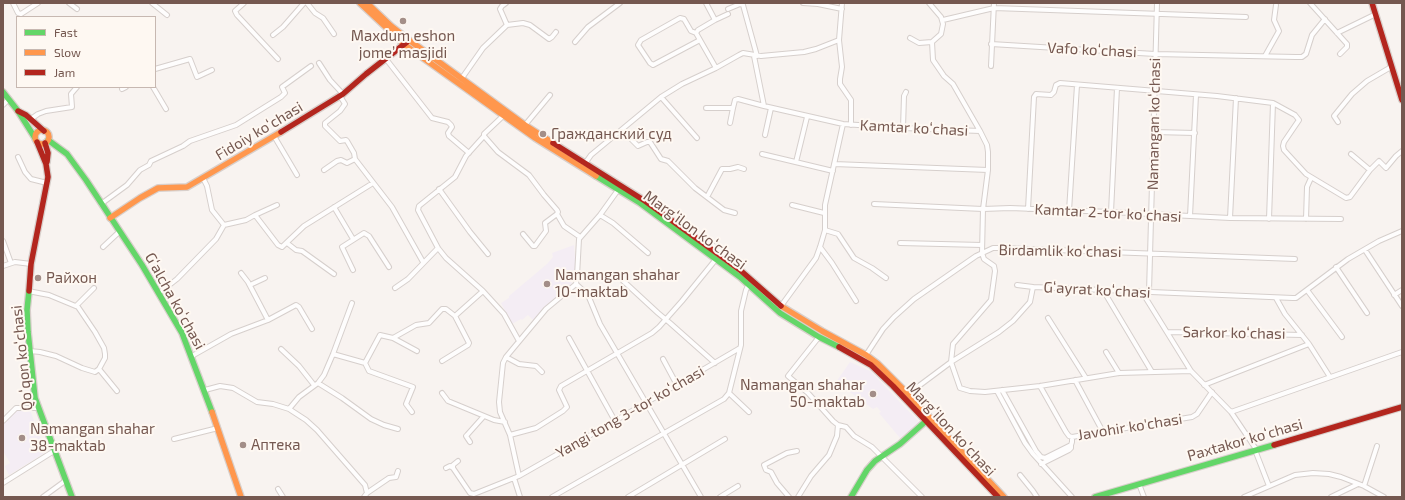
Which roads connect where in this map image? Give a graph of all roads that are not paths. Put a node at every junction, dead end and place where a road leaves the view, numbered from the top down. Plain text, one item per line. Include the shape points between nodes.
1 (13, 3) edge
2 (38, 3) edge
3 (69, 3) edge
4 (152, 3) edge
5 (244, 3) edge
6 (305, 3) edge
7 (360, 3) edge
8 (367, 3) edge
9 (506, 3) edge
10 (620, 3) edge
11 (706, 3) edge
12 (803, 3) edge
13 (842, 3) edge
14 (929, 3) edge
15 (1157, 3) edge
16 (1310, 3) edge
17 (1372, 3) edge
18 (994, 5) edge
19 (1276, 5) dead end
20 (77, 8) dead end
21 (842, 9) junction
22 (1157, 13) junction
23 (1376, 14) junction
24 (167, 15) dead end
25 (1246, 17) dead end
26 (1325, 19) junction
27 (716, 20) junction
28 (943, 20) junction
29 (507, 25) junction
30 (556, 32) dead end
31 (1337, 32) junction
32 (334, 34) dead end
33 (696, 34) junction
34 (273, 35) dead end
35 (910, 38) dead end
36 (700, 40) junction
37 (839, 40) junction
38 (576, 42) dead end
39 (932, 42) junction
40 (407, 43) junction
41 (991, 44) junction
42 (1155, 54) junction
43 (1340, 54) dead end
44 (756, 56) junction
45 (1265, 56) junction
46 (278, 59) dead end
47 (386, 59) junction
48 (320, 63) dead end
49 (311, 66) dead end
50 (991, 66) dead end
51 (1391, 67) junction
52 (716, 68) junction
53 (156, 69) edge
54 (212, 70) dead end
55 (462, 78) junction
56 (1077, 85) junction
57 (76, 88) edge
58 (154, 88) edge
59 (1117, 88) junction
60 (1155, 91) junction
61 (3, 92) edge
62 (906, 92) dead end
63 (341, 95) junction
64 (550, 95) dead end
65 (1196, 96) junction
66 (661, 97) junction
67 (1401, 97) edge
68 (1236, 98) junction
69 (9, 99) junction
70 (1273, 103) junction
71 (3, 105) edge
72 (764, 106) junction
73 (706, 108) dead end
74 (733, 108) junction
75 (771, 108) junction
76 (166, 109) dead end
77 (18, 111) junction
78 (503, 116) junction
79 (807, 116) junction
80 (30, 119) junction
81 (1338, 122) dead end
82 (730, 123) dead end
83 (843, 124) junction
84 (525, 125) junction
85 (851, 125) junction
86 (903, 128) junction
87 (622, 130) junction
88 (44, 131) junction
89 (980, 131) junction
90 (1154, 132) junction
91 (1195, 134) junction
92 (274, 136) junction
93 (484, 136) junction
94 (765, 136) dead end
95 (697, 138) dead end
96 (36, 140) junction
97 (46, 142) junction
98 (59, 147) junction
99 (1402, 151) edge
100 (48, 153) junction
101 (469, 153) junction
102 (762, 154) dead end
103 (1351, 154) dead end
104 (18, 157) dead end
105 (355, 159) junction
106 (796, 162) junction
107 (46, 164) junction
108 (834, 164) junction
109 (583, 166) junction
110 (744, 169) dead end
111 (324, 170) dead end
112 (988, 170) junction
113 (1370, 170) junction
114 (833, 171) junction
115 (297, 175) dead end
116 (203, 178) junction
117 (1311, 178) junction
118 (47, 183) junction
119 (373, 183) junction
120 (439, 189) junction
121 (618, 190) junction
122 (708, 197) junction
123 (101, 204) junction
124 (792, 204) dead end
125 (874, 204) dead end
126 (277, 205) dead end
127 (334, 207) junction
128 (984, 209) junction
129 (1028, 209) junction
130 (1069, 211) junction
131 (824, 212) junction
132 (1111, 212) junction
133 (735, 213) dead end
134 (557, 214) junction
135 (255, 215) junction
136 (600, 215) junction
137 (1152, 215) junction
138 (1190, 216) junction
139 (110, 218) junction
140 (1230, 218) junction
141 (1269, 219) junction
142 (1306, 219) junction
143 (1341, 219) dead end
144 (224, 225) junction
145 (825, 230) junction
146 (1402, 231) edge
147 (119, 232) junction
148 (523, 234) dead end
149 (580, 238) junction
150 (353, 240) junction
151 (3, 242) edge
152 (287, 243) junction
153 (900, 243) dead end
154 (982, 245) junction
155 (103, 247) dead end
156 (820, 247) junction
157 (438, 248) junction
158 (1365, 250) junction
159 (648, 253) dead end
160 (982, 253) junction
161 (1150, 253) junction
162 (488, 254) dead end
163 (717, 258) junction
164 (1295, 259) dead end
165 (423, 262) junction
166 (11, 263) junction
167 (31, 264) junction
168 (3, 266) edge
169 (1336, 267) junction
170 (389, 268) dead end
171 (353, 270) dead end
172 (240, 273) dead end
173 (334, 274) dead end
174 (618, 277) dead end
175 (265, 278) dead end
176 (886, 278) dead end
177 (576, 284) junction
178 (749, 284) junction
179 (250, 285) junction
180 (1017, 285) dead end
181 (1033, 287) junction
182 (94, 288) dead end
183 (396, 288) dead end
184 (1103, 290) junction
185 (1307, 290) junction
186 (1402, 290) edge
187 (28, 291) junction
188 (483, 291) junction
189 (1142, 292) junction
190 (1148, 292) junction
191 (159, 293) junction
192 (1394, 295) junction
193 (1276, 298) junction
194 (856, 301) dead end
195 (352, 303) dead end
196 (76, 306) junction
197 (781, 306) junction
198 (1402, 306) edge
199 (1367, 313) dead end
200 (455, 316) junction
201 (1048, 318) dead end
202 (268, 320) junction
203 (666, 320) junction
204 (312, 329) dead end
205 (1167, 332) junction
206 (1302, 335) junction
207 (820, 337) junction
208 (1342, 337) dead end
209 (393, 338) junction
210 (569, 338) dead end
211 (519, 341) junction
212 (1309, 344) junction
213 (281, 348) dead end
214 (740, 348) junction
215 (30, 351) junction
216 (417, 351) dead end
217 (1106, 352) dead end
218 (1402, 352) edge
219 (617, 353) junction
220 (333, 354) junction
221 (866, 355) junction
222 (192, 356) junction
223 (506, 357) junction
224 (663, 359) dead end
225 (442, 361) dead end
226 (951, 362) junction
227 (715, 363) junction
228 (365, 364) junction
229 (99, 369) junction
230 (587, 371) junction
231 (1191, 371) junction
232 (542, 372) dead end
233 (1152, 372) junction
234 (1119, 373) junction
235 (1330, 377) junction
236 (1086, 378) junction
237 (1075, 380) junction
238 (316, 384) junction
239 (677, 385) junction
240 (1204, 385) junction
241 (1040, 386) junction
242 (205, 390) junction
243 (117, 391) dead end
244 (1000, 391) junction
245 (1212, 392) junction
246 (729, 393) junction
247 (442, 394) dead end
248 (908, 394) junction
249 (646, 404) junction
250 (1402, 407) edge
251 (38, 408) junction
252 (289, 410) junction
253 (412, 412) dead end
254 (749, 412) dead end
255 (1231, 412) junction
256 (484, 416) junction
257 (3, 421) edge
258 (615, 421) junction
259 (926, 421) junction
260 (504, 422) junction
261 (838, 426) junction
262 (218, 428) junction
263 (398, 429) dead end
264 (1103, 432) junction
265 (663, 434) junction
266 (510, 435) junction
267 (1072, 437) junction
268 (174, 439) dead end
269 (725, 440) dead end
270 (470, 442) dead end
271 (1071, 445) junction
272 (1378, 446) dead end
273 (1255, 450) junction
274 (54, 451) junction
275 (797, 451) dead end
276 (881, 456) junction
277 (458, 461) dead end
278 (1041, 464) junction
279 (682, 465) junction
280 (446, 468) dead end
281 (453, 468) junction
282 (398, 471) dead end
283 (1020, 475) dead end
284 (519, 476) junction
285 (514, 478) junction
286 (66, 480) junction
287 (3, 482) edge
288 (1139, 484) junction
289 (1358, 484) junction
290 (738, 486) dead end
291 (1270, 486) junction
292 (1364, 486) junction
293 (278, 489) dead end
294 (561, 492) junction
295 (367, 493) junction
296 (475, 496) edge
297 (43, 497) edge
298 (72, 497) edge
299 (241, 497) edge
300 (283, 497) edge
301 (364, 497) edge
302 (520, 497) edge
303 (552, 497) edge
304 (564, 497) edge
305 (628, 497) edge
306 (701, 497) edge
307 (720, 497) edge
308 (789, 497) edge
309 (798, 497) edge
310 (851, 497) edge
311 (922, 497) edge
312 (998, 497) edge
313 (1004, 497) edge
314 (1037, 497) edge
315 (1072, 497) edge
316 (1095, 497) edge
317 (1144, 497) edge
318 (1244, 497) edge
319 (1331, 497) edge
320 (1384, 497) edge

1 - 2 street via 19,14
3 - 20 street
4 - 24 street
5 - 46 street via 235,12
6 - 32 street via 322,18
6 - 34 street
7 - 40 main road, Margʻilon koʻchasi
8 - 40 main road, Margʻilon koʻchasi
9 - 29 street via 500,9
10 - 38 street via 588,27
11 - 27 street
12 - 21 street
13 - 21 street
14 - 28 street
15 - 22 street, Namangan koʻchasi
16 - 26 street
17 - 23 main road
18 - 22 street
18 - 28 street
18 - 41 street
19 - 45 street via 1274,20 1278,31
21 - 37 street
22 - 25 street
22 - 42 street, Namangan koʻchasi
23 - 31 street
23 - 51 main road
26 - 31 street
26 - 45 street, Vafo koʻchasi via 1312,35 1304,55
27 - 33 street via 698,30
27 - 44 street via 740,4 743,5
28 - 39 street via 942,32
29 - 30 street via 530,25 549,39
29 - 55 street via 483,48
31 - 43 street via 1347,46
33 - 36 street
33 - 36 street via 691,31 684,19 680,18 641,40 638,45 653,65
35 - 39 street via 919,43
36 - 52 street
37 - 44 street via 810,50
37 - 85 street via 842,67 840,84 851,100
39 - 89 street via 933,60 944,76 954,84
40 - 47 main road, Fidoiy koʻchasi
40 - 55 main road, Margʻilon koʻchasi
40 - 78 main road, Margʻilon koʻchasi
41 - 42 street, Vafo koʻchasi
41 - 50 street
42 - 45 street, Vafo koʻchasi
42 - 60 street, Namangan koʻchasi
44 - 52 street via 744,53
44 - 72 street
47 - 63 main road, Fidoiy koʻchasi
47 - 101 street via 432,118 451,125 449,136
48 - 63 street
49 - 123 street via 282,87 285,93 281,97 236,125 190,141 151,161
51 - 67 main road
51 - 81 street via 1367,81 1352,94 1334,116
52 - 66 street
53 - 54 street via 190,59 197,78
55 - 84 main road, Margʻilon koʻchasi
56 - 59 street
56 - 129 street via 1060,83 1050,95 1036,94 1034,97
56 - 130 street
57 - 80 street via 71,94 72,108 46,111
58 - 76 street
59 - 60 street
59 - 132 street
60 - 65 street
60 - 90 street, Namangan koʻchasi
61 - 69 main road, Qoʻqon koʻchasi
62 - 86 street
63 - 92 main road, Fidoiy koʻchasi
63 - 105 street via 345,104 325,124 340,141 347,141
64 - 84 street
65 - 68 street
65 - 91 street
66 - 87 street
66 - 95 street
68 - 70 street
68 - 140 street
69 - 71 street
69 - 77 main road, Qoʻqon koʻchasi
70 - 117 street via 1298,118 1299,122 1284,142 1283,148
70 - 141 street
72 - 74 street, Kamtar koʻchasi via 738,99 735,100
72 - 75 street, Kamtar koʻchasi
73 - 74 street
74 - 82 street
75 - 79 street, Kamtar koʻchasi
75 - 94 street
77 - 80 main road, Qoʻqon koʻchasi
77 - 96 main road, Qoʻqon koʻchasi
78 - 93 street
78 - 109 main road, Margʻilon koʻchasi
79 - 83 street, Kamtar koʻchasi
79 - 106 street
80 - 88 main road, Qoʻqon koʻchasi
83 - 85 street, Kamtar koʻchasi
83 - 108 street
84 - 109 main road, Margʻilon koʻchasi
85 - 86 street, Kamtar koʻchasi
86 - 89 street, Kamtar koʻchasi
87 - 109 street via 591,155
87 - 122 street via 638,146 650,142 661,159 668,160
88 - 96 main road via 38,132
88 - 97 main road via 48,136
89 - 112 street, Kamtar koʻchasi via 987,145
90 - 91 street
90 - 137 street, Namangan koʻchasi
91 - 138 street
92 - 115 street
92 - 116 main road, Fidoiy koʻchasi
93 - 101 street
93 - 134 street via 498,152 529,176 557,210
96 - 97 main road via 41,144
96 - 107 main road, Qoʻqon koʻchasi
97 - 98 main road, Gʻalcha koʻchasi
97 - 100 main road, Qoʻqon koʻchasi
98 - 100 main road via 51,148
98 - 123 main road, Gʻalcha koʻchasi via 72,161
99 - 113 street via 1386,168 1379,161
100 - 107 main road, Qoʻqon koʻchasi
101 - 120 street via 455,177
102 - 106 street
103 - 113 street
104 - 118 street via 25,172 32,179
105 - 111 street via 347,163 337,161
105 - 119 street
106 - 114 street
107 - 118 main road, Qoʻqon koʻchasi
108 - 112 street
108 - 114 street
109 - 121 main road, Margʻilon koʻchasi
109 - 163 main road, Margʻilon koʻchasi via 634,192 702,243
110 - 122 street via 722,169
112 - 128 street, Kamtar koʻchasi
113 - 117 street via 1348,198
114 - 131 street
116 - 139 main road, Fidoiy koʻchasi via 184,188 153,190
116 - 144 street via 212,210
117 - 142 street via 1307,187
118 - 167 main road, Qoʻqon koʻchasi
119 - 127 street
119 - 165 street via 399,219
120 - 157 street via 419,206 418,210
120 - 162 street
121 - 136 street
121 - 163 main road, Margʻilon koʻchasi
122 - 133 street via 724,210
123 - 139 main road, Gʻalcha koʻchasi
124 - 131 street
125 - 128 street, Kamtar 2-tor koʻchasi
126 - 135 street
127 - 150 street
127 - 152 street via 304,226
128 - 129 street, Kamtar 2-tor koʻchasi
128 - 154 street, Kamtar koʻchasi
129 - 130 street, Kamtar 2-tor koʻchasi
130 - 132 street, Kamtar 2-tor koʻchasi
131 - 145 street
132 - 137 street, Kamtar 2-tor koʻchasi
134 - 148 street via 545,223 546,231 535,246
134 - 149 street via 564,226
135 - 144 street
135 - 152 street via 279,247
136 - 149 street
136 - 159 street
137 - 138 street, Kamtar 2-tor koʻchasi
137 - 161 street, Namangan koʻchasi
138 - 140 street, Kamtar 2-tor koʻchasi
139 - 147 main road, Gʻalcha koʻchasi
140 - 141 street, Kamtar 2-tor koʻchasi
141 - 142 street, Kamtar 2-tor koʻchasi
142 - 143 street, Kamtar 2-tor koʻchasi
144 - 191 street via 216,239 177,279
145 - 156 street
145 - 176 street via 838,234 854,258
146 - 158 street, Gʻayrat koʻchasi
147 - 155 street
147 - 191 main road, Gʻalcha koʻchasi
149 - 177 street
150 - 170 street via 364,233 367,234
150 - 171 street via 342,248
151 - 166 street
152 - 173 street
153 - 154 street
154 - 160 street, Kamtar koʻchasi
156 - 194 street
156 - 197 street via 816,258
157 - 165 street
157 - 188 street
158 - 169 street, Gʻayrat koʻchasi
158 - 192 street
160 - 161 street, Birdamlik koʻchasi via 993,248
160 - 221 street, Birdamlik koʻchasi via 914,299 883,329
160 - 226 street via 985,261 995,268 992,297 953,344
161 - 164 street, Birdamlik koʻchasi
161 - 190 street, Namangan koʻchasi
163 - 178 main road, Margʻilon koʻchasi
163 - 197 main road, Margʻilon koʻchasi via 751,279
163 - 203 street
165 - 183 street
166 - 167 street
166 - 168 street
167 - 187 main road, Qoʻqon koʻchasi
169 - 185 street, Gʻayrat koʻchasi
169 - 199 street
172 - 179 street
174 - 203 street
175 - 179 street
177 - 211 street via 546,309
177 - 219 street via 588,295 600,324
178 - 207 main road, Margʻilon koʻchasi via 780,313
178 - 214 street via 741,311
179 - 202 street
180 - 181 street
181 - 184 street, Gʻayrat koʻchasi
181 - 226 street, Gʻayrat koʻchasi via 1030,302 1013,321
182 - 196 street
184 - 189 street, Gʻayrat koʻchasi
184 - 233 street
185 - 193 street, Gʻayrat koʻchasi via 1293,298
185 - 208 street
186 - 192 street
187 - 196 street via 49,295
187 - 215 main road, Qoʻqon koʻchasi
188 - 200 street
188 - 211 street via 504,314
189 - 190 street, Gʻayrat koʻchasi
189 - 205 street
190 - 193 street, Gʻayrat koʻchasi
191 - 222 main road, Gʻalcha koʻchasi
192 - 198 street
193 - 206 street
195 - 220 street
196 - 229 street via 104,348 105,358
197 - 221 main road, Margʻilon koʻchasi
200 - 209 street via 442,309 429,323 416,325
200 - 225 street via 469,343
201 - 236 street
202 - 204 street via 297,305
202 - 222 street via 231,334
203 - 219 street via 652,333
203 - 227 street
205 - 206 street, Sarkor koʻchasi
205 - 231 street
206 - 212 street
207 - 259 main road, Margʻilon koʻchasi via 875,369
207 - 261 street via 788,376 808,393
209 - 216 street
209 - 228 street via 380,336
210 - 230 street
211 - 223 street
212 - 235 street
212 - 240 street
213 - 238 street
214 - 227 street, Yangi tong 3-tor koʻchasi
214 - 246 street
215 - 229 street via 56,356 94,372
215 - 251 main road, Qoʻqon koʻchasi
217 - 234 street
218 - 235 street
219 - 230 street
219 - 249 street
220 - 228 street
220 - 238 street via 324,375
221 - 248 main road, Margʻilon koʻchasi
222 - 242 main road, Gʻalcha koʻchasi
223 - 232 street via 519,364 536,366
223 - 260 street via 503,363 499,402
224 - 239 street
226 - 244 street via 960,388 970,391
226 - 248 street, Gʻayrat koʻchasi
227 - 239 street, Yangi tong 3-tor koʻchasi
228 - 253 street via 371,372 413,387 406,404
229 - 243 street
230 - 258 street
230 - 266 street via 560,388 566,409 536,428
231 - 233 street
231 - 240 street
233 - 234 street
234 - 236 street
235 - 255 street
236 - 237 street
237 - 241 street
237 - 264 street
238 - 252 street via 299,397
238 - 263 street via 342,398 371,419
239 - 249 street, Yangi tong 3-tor koʻchasi
240 - 245 street
241 - 244 street
241 - 267 street, Javohir ko'chasi via 1066,432
242 - 252 street via 220,386 229,387 256,402 273,404
242 - 262 main road, Gʻalcha koʻchasi
244 - 271 street via 1038,455 1045,458
244 - 278 street via 1025,443
245 - 255 street
245 - 264 street, Javohir ko'chasi via 1197,414 1192,417
246 - 254 street
246 - 265 street via 713,406
247 - 256 street via 448,401
248 - 313 main road, Margʻilon koʻchasi
249 - 258 street, Yangi tong 3-tor koʻchasi
249 - 265 street
250 - 273 main road, Paxtakor koʻchasi
251 - 257 street via 16,408
251 - 274 main road, Qoʻqon koʻchasi
252 - 295 street via 317,430 358,476
255 - 273 street
256 - 260 street
256 - 270 street via 466,436
258 - 284 street, Yangi tong 3-tor koʻchasi
259 - 276 main road via 900,444
259 - 312 main road, Margʻilon koʻchasi
260 - 266 street
261 - 276 street via 846,427 850,433
261 - 309 street via 837,436 829,455 810,476
262 - 268 street
262 - 299 main road, Gʻalcha koʻchasi
264 - 267 street, Javohir ko'chasi
265 - 279 street
265 - 294 street
266 - 284 street
267 - 271 street
269 - 279 street
271 - 278 street via 1069,450
272 - 292 street
273 - 288 main road, Paxtakor koʻchasi
273 - 291 street
274 - 286 main road, Qoʻqon koʻchasi
274 - 287 street
275 - 308 street via 787,453 764,465
276 - 310 main road via 867,470
276 - 311 street
277 - 281 street
278 - 315 street
279 - 305 street
279 - 306 street
280 - 281 street
281 - 296 street via 470,493
282 - 295 street via 396,477 389,478
283 - 314 street
284 - 285 street, Yangi tong 3-tor koʻchasi
285 - 296 street, Yangi tong 3-tor koʻchasi
285 - 302 street
286 - 297 street
286 - 298 main road, Qoʻqon koʻchasi
288 - 316 main road, Paxtakor koʻchasi
288 - 317 street
289 - 291 street via 1329,474 1313,473 1295,475
289 - 292 street
289 - 319 street
290 - 307 street
291 - 318 street
292 - 320 street
293 - 300 street
294 - 303 street
294 - 304 street
295 - 301 street

